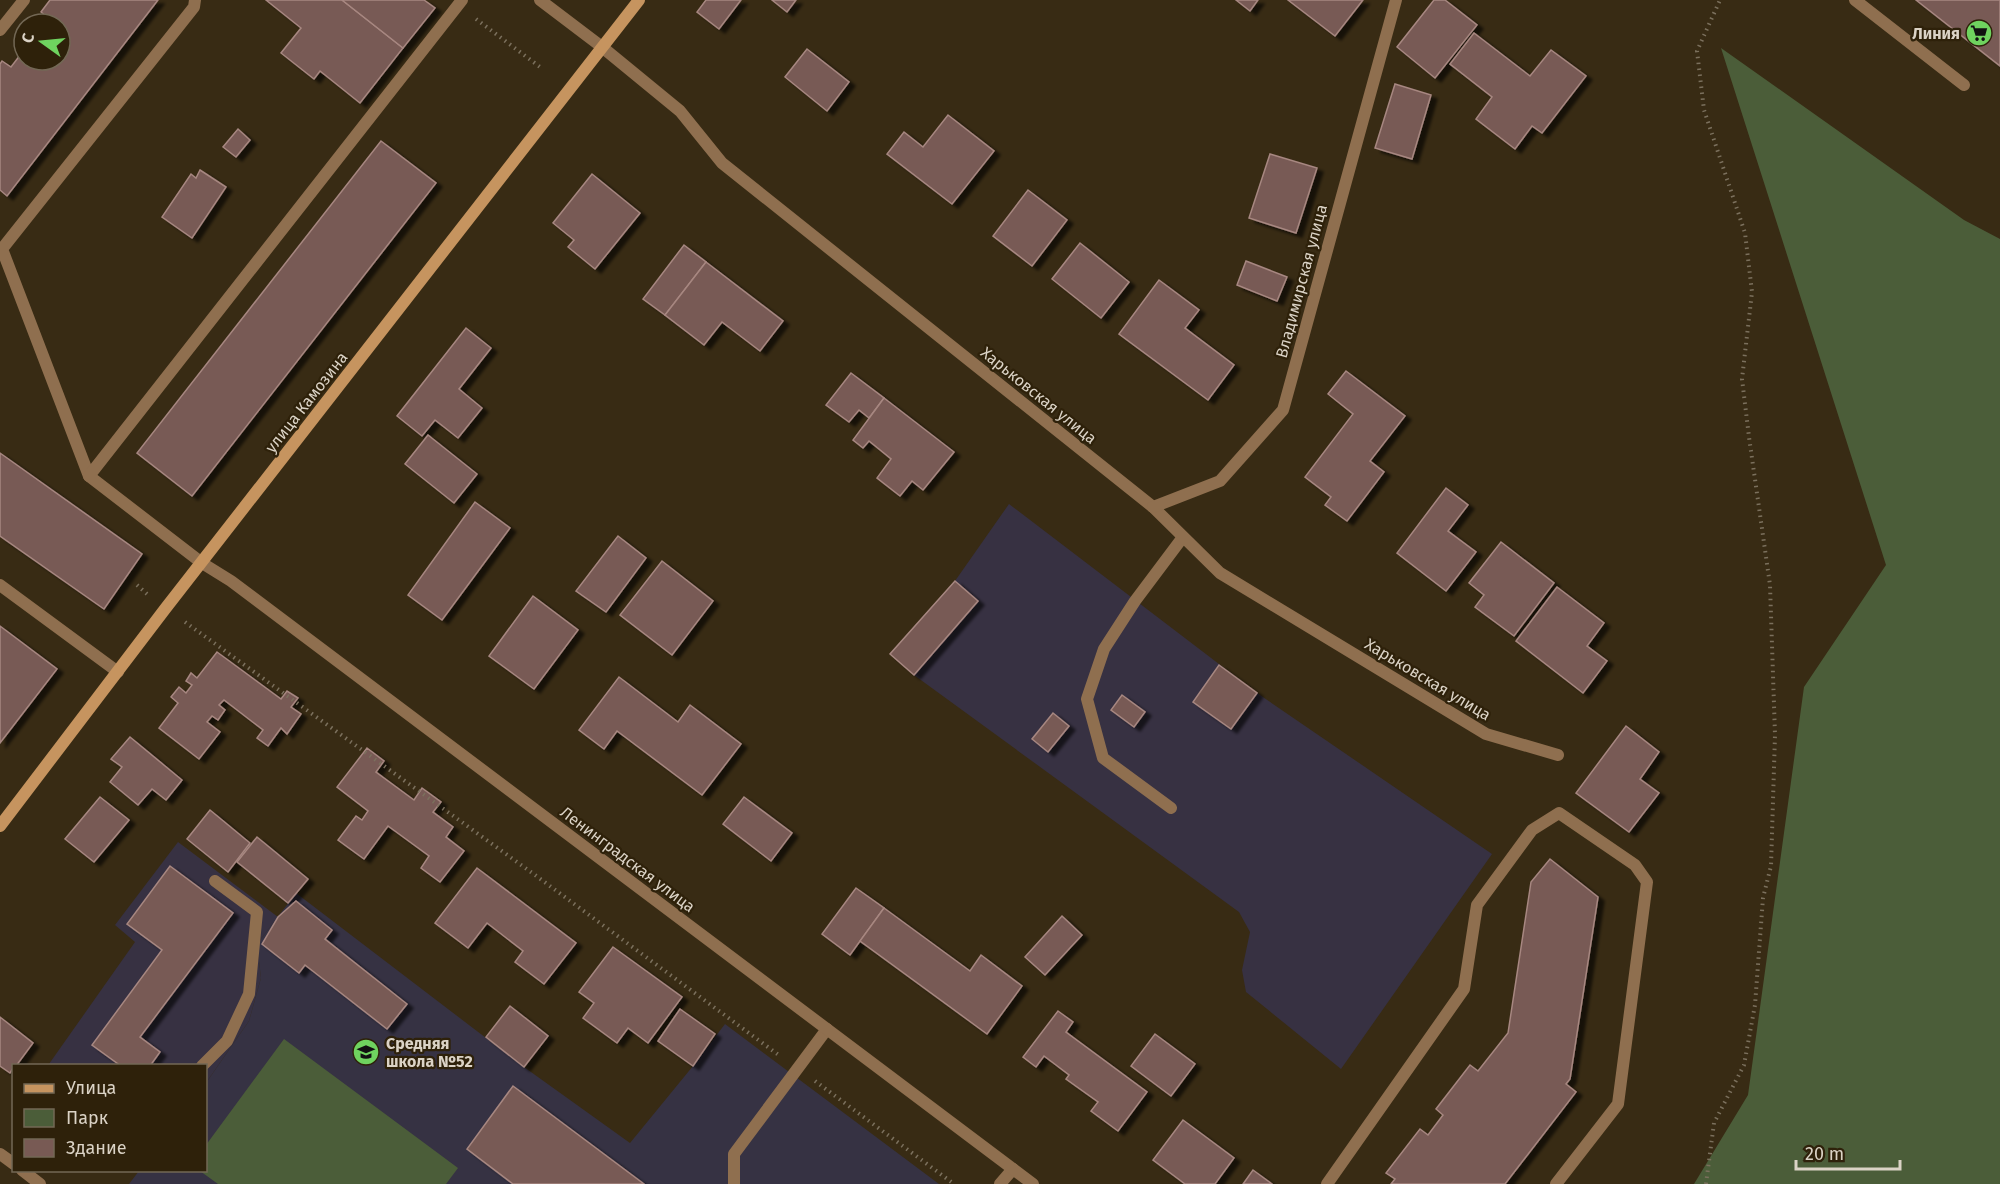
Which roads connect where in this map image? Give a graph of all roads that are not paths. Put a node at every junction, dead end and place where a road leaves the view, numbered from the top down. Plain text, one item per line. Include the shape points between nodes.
1 (24, 0) edge
2 (195, 0) edge
3 (540, 0) edge
4 (639, 0) edge
5 (1396, 0) edge
6 (1855, 0) edge
7 (460, 3) edge
8 (0, 30) edge
9 (602, 47) junction
10 (1964, 85) dead end
11 (89, 476) junction
12 (1153, 507) junction
13 (1183, 537) junction
14 (202, 563) junction
15 (0, 585) edge
16 (118, 672) junction
17 (1558, 755) dead end
18 (1171, 808) dead end
19 (0, 826) edge
20 (215, 881) dead end
21 (827, 1029) junction
22 (203, 1064) edge
23 (1012, 1169) junction
24 (24, 1172) edge
25 (39, 1184) edge
26 (734, 1184) edge
27 (1000, 1184) edge
28 (1033, 1184) edge
29 (1327, 1184) edge
30 (1556, 1184) edge

1 - 8 street
2 - 11 street via 194,7 2,249
3 - 9 street, Харьковская улица
4 - 9 street, улица Камозина
5 - 12 street, Владимирская улица via 1282,410 1220,481
6 - 10 street
7 - 11 street
9 - 12 street, Харьковская улица via 680,111 722,163
9 - 14 street, улица Камозина
11 - 14 street, Ленинградская улица
12 - 13 street, Харьковская улица
13 - 17 street, Харьковская улица via 1220,573 1486,734
13 - 18 street via 1104,649 1087,699 1103,758
14 - 16 street, улица Камозина
14 - 21 street, Ленинградская улица
15 - 16 street
16 - 19 street, улица Камозина
20 - 22 street via 257,912 249,994 227,1041
21 - 23 street, Ленинградская улица
21 - 26 street via 734,1154
23 - 27 street
23 - 28 street, Ленинградская улица
24 - 25 street
29 - 30 street via 1464,988 1477,905 1532,830 1559,813 1635,865 1647,882 1618,1104

